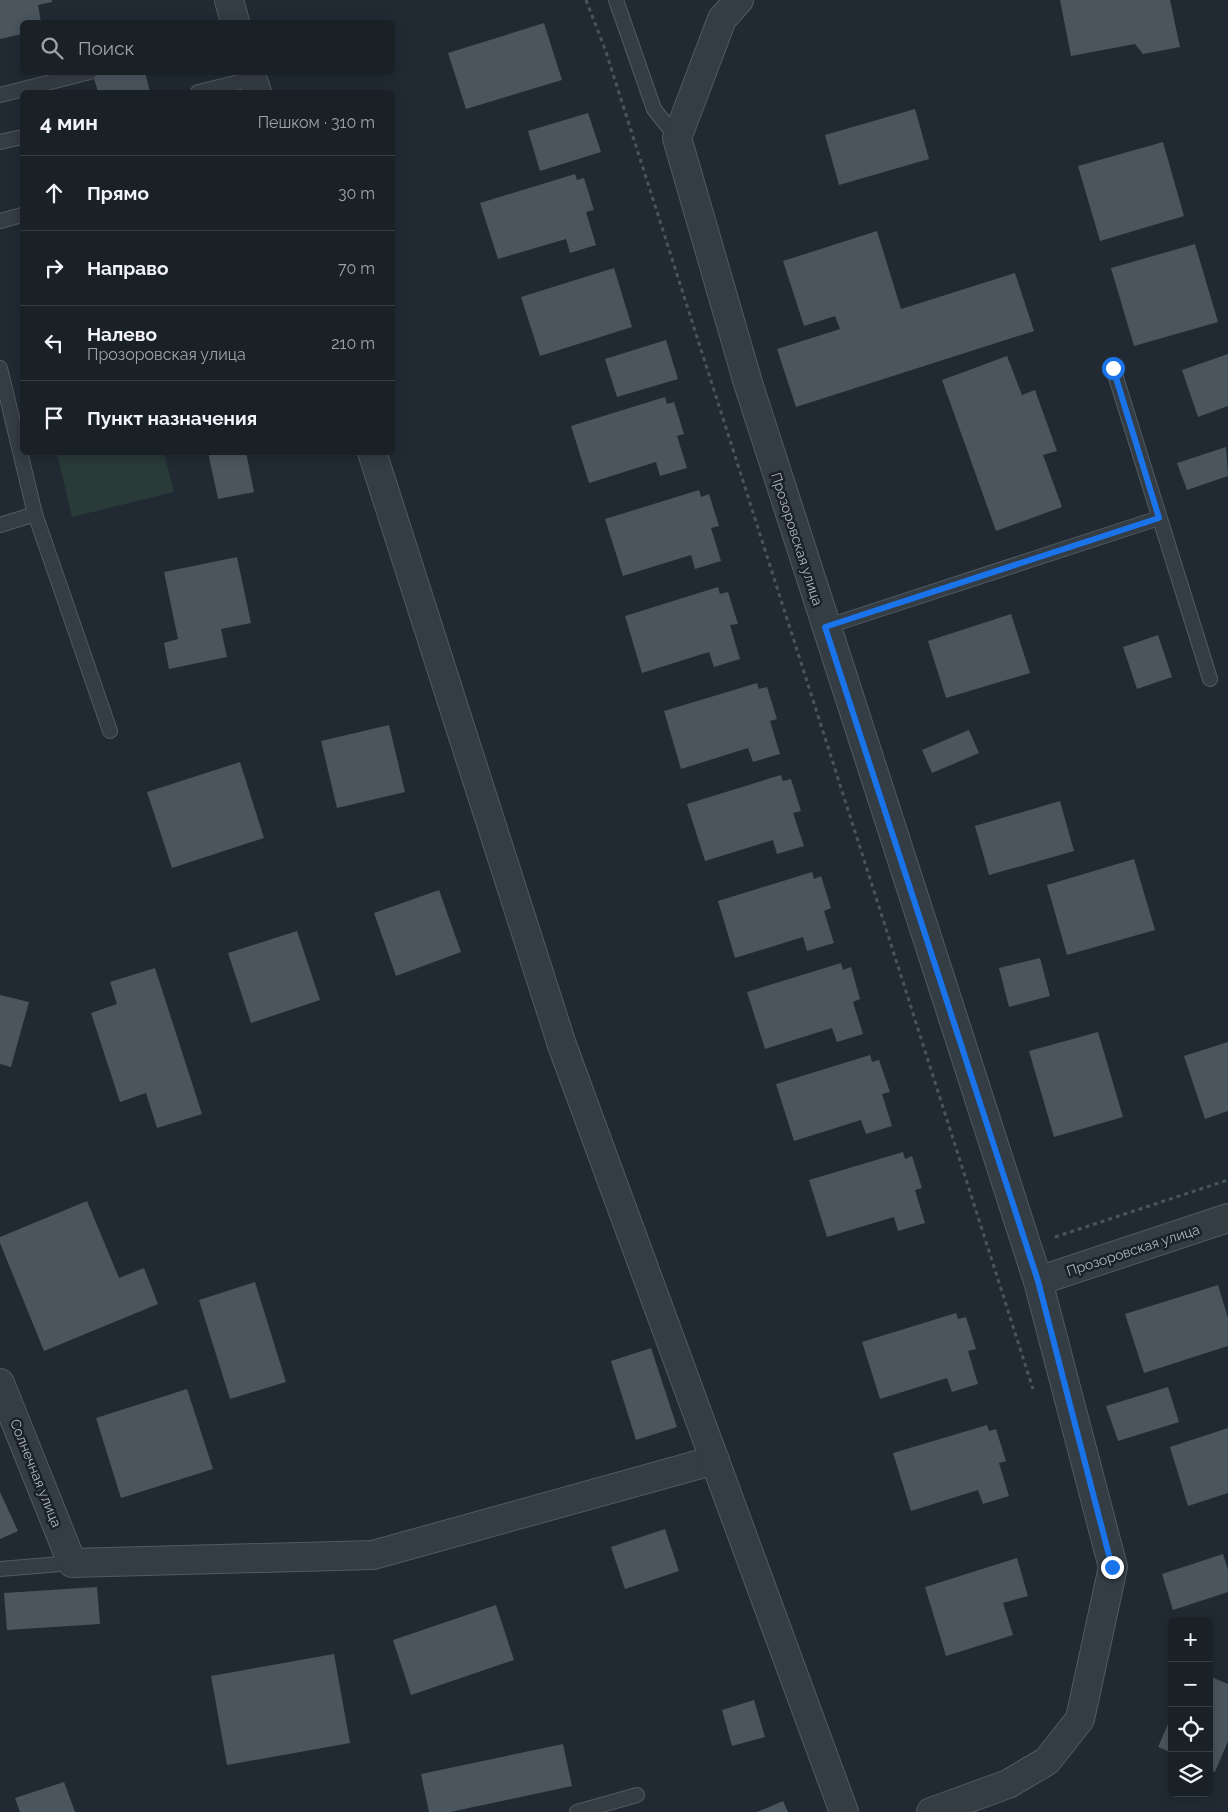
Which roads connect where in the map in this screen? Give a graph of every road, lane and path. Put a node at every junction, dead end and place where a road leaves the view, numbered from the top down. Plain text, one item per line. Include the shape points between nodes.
1 (229, 0) edge
2 (586, 0) edge
3 (616, 0) edge
4 (739, 0) edge
5 (234, 20) edge
6 (78, 75) edge
7 (253, 81) edge
8 (208, 90) edge
9 (0, 95) edge
10 (20, 137) edge
11 (677, 138) junction
12 (0, 142) edge
13 (20, 216) edge
14 (0, 221) edge
15 (0, 368) edge
16 (1113, 368) dead end
17 (20, 451) edge
18 (21, 455) edge
19 (373, 455) edge
20 (35, 514) junction
21 (1159, 518) junction
22 (0, 525) edge
23 (825, 627) junction
24 (1210, 679) dead end
25 (110, 731) dead end
26 (1228, 1180) edge
27 (1228, 1218) edge
28 (1026, 1246) junction
29 (1038, 1281) junction
30 (0, 1383) edge
31 (1033, 1390) dead end
32 (715, 1460) junction
33 (72, 1563) junction
34 (0, 1569) edge
35 (637, 1795) dead end
36 (577, 1812) edge
37 (844, 1812) edge
38 (931, 1812) edge

1 - 5 street
2 - 31 path via 605,49
3 - 11 lane via 654,109
4 - 11 street via 722,19
6 - 9 lane
7 - 8 lane
10 - 12 lane
11 - 23 street, Прозоровская улица via 748,383
13 - 14 lane
15 - 17 lane
16 - 21 lane
18 - 20 lane
19 - 32 street via 562,1045
20 - 22 lane
20 - 25 lane
21 - 23 lane
21 - 24 lane
23 - 28 street, Прозоровская улица
26 - 28 path
27 - 29 street, Прозоровская улица
28 - 29 street, Прозоровская улица
29 - 38 street, Прозоровская улица via 1112,1567 1080,1719 1047,1762 1008,1784
30 - 33 street, Солнечная улица
32 - 33 street via 373,1555
32 - 37 street
33 - 34 lane
35 - 36 lane

